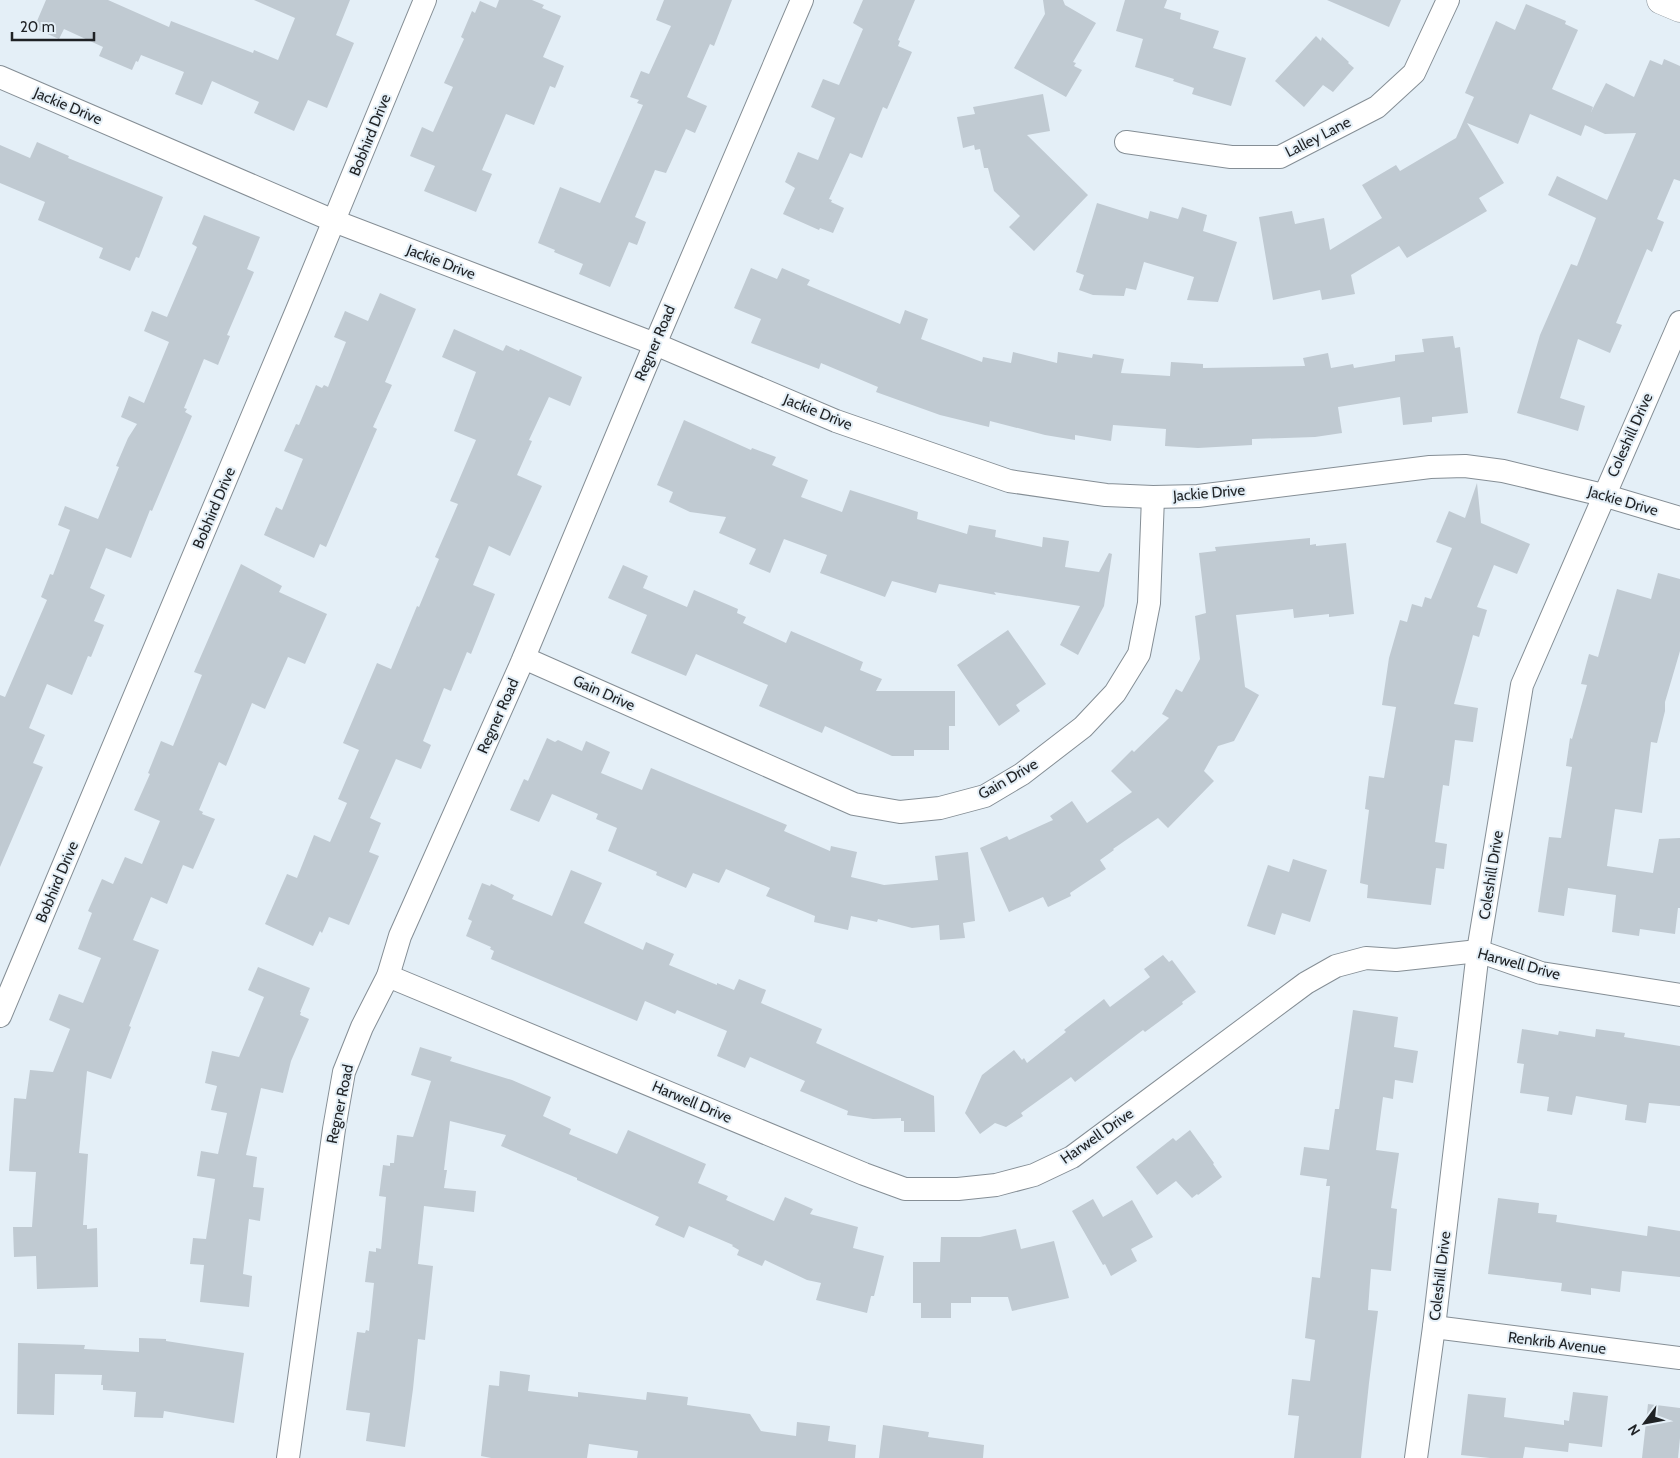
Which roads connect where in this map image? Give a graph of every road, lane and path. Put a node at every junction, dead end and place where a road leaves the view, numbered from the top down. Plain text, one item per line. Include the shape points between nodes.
1 (425, 0) edge
2 (802, 0) edge
3 (1448, 0) edge
4 (1661, 0) edge
5 (1680, 8) edge
6 (0, 77) edge
7 (1126, 142) dead end
8 (334, 221) junction
9 (1680, 322) edge
10 (655, 344) junction
11 (1603, 495) junction
12 (1153, 497) junction
13 (1680, 518) edge
14 (524, 658) junction
15 (1478, 951) junction
16 (388, 976) junction
17 (1680, 995) edge
18 (0, 1016) edge
19 (1434, 1327) junction
20 (1680, 1358) edge
21 (288, 1458) edge
22 (1416, 1458) edge

1 - 8 street, Bobhird Drive
2 - 10 street, Regner Road
3 - 7 street, Lalley Lane via 1414,73 1378,107 1280,157 1231,157
4 - 5 street
6 - 8 street, Jackie Drive
8 - 10 street, Jackie Drive
8 - 18 street, Bobhird Drive
9 - 11 street, Coleshill Drive
10 - 12 street, Jackie Drive via 836,421 1009,481 1106,495
10 - 14 street, Regner Road
11 - 12 street, Jackie Drive via 1503,471 1465,466 1430,467 1198,496
11 - 13 street, Jackie Drive
11 - 15 street, Coleshill Drive via 1522,685
12 - 14 street, Gain Drive via 1149,603 1139,654 1115,693 1083,727 1022,774 985,796 940,808 900,812 854,804
14 - 16 street, Regner Road via 400,936
15 - 16 street, Harwell Drive via 1396,960 1366,958 1336,966 1306,983 1072,1157 1034,1175 996,1185 958,1189 905,1189 864,1174
15 - 17 street, Harwell Drive via 1541,973
15 - 19 street, Coleshill Drive
16 - 21 street, Regner Road via 344,1072
19 - 20 street, Renkrib Avenue
19 - 22 street, Coleshill Drive

